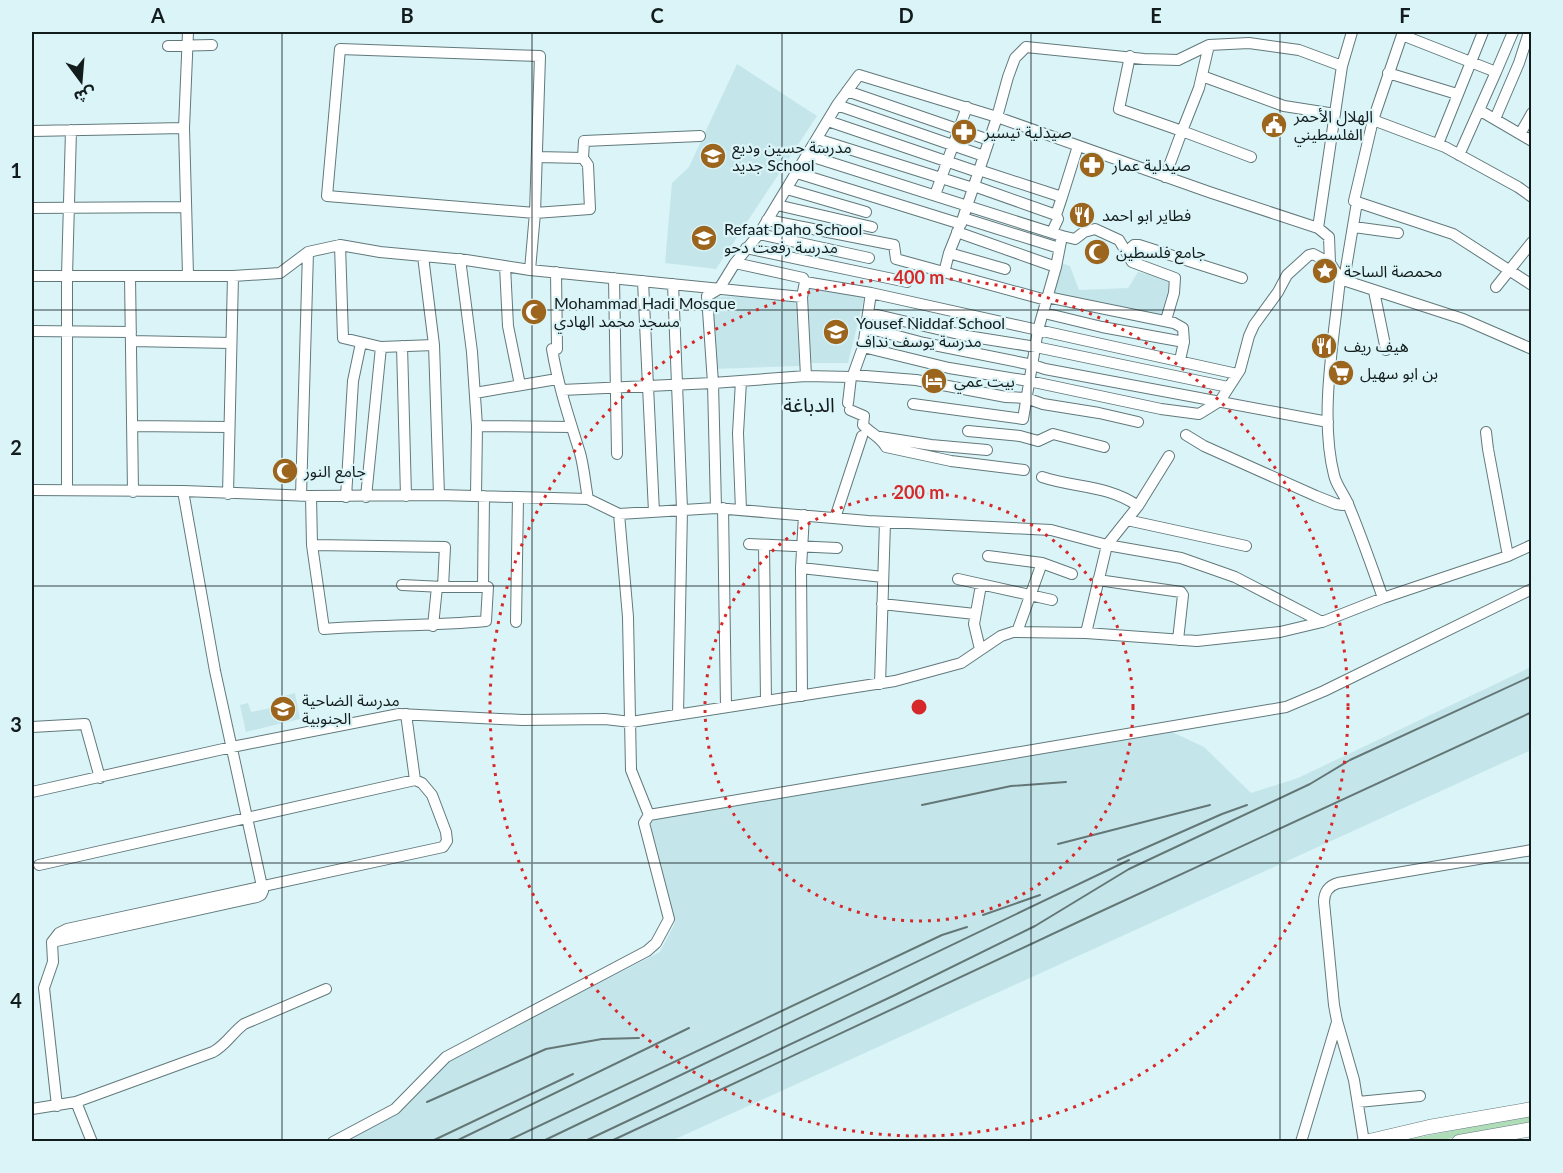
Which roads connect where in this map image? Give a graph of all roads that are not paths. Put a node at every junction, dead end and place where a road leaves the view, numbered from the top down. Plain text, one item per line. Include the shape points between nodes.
1 (188, 32) edge
2 (1352, 32) edge
3 (1483, 32) edge
4 (1513, 32) edge
5 (1529, 32) edge
6 (1403, 33) edge
7 (188, 45) junction
8 (212, 45) dead end
9 (1209, 45) junction
10 (168, 46) dead end
11 (1130, 56) junction
12 (1470, 62) junction
13 (1342, 66) junction
14 (1496, 72) junction
15 (1388, 74) junction
16 (1202, 76) junction
17 (847, 91) junction
18 (1457, 94) junction
19 (837, 105) junction
20 (967, 107) junction
21 (1479, 110) junction
22 (1532, 113) edge
23 (1335, 114) junction
24 (997, 117) junction
25 (1495, 118) junction
26 (1373, 120) junction
27 (828, 121) junction
28 (184, 128) junction
29 (71, 130) junction
30 (32, 131) edge
31 (959, 131) junction
32 (1182, 131) junction
33 (1520, 134) junction
34 (700, 136) dead end
35 (818, 139) junction
36 (989, 141) junction
37 (1532, 141) edge
38 (1438, 144) junction
39 (953, 146) junction
40 (1078, 146) junction
41 (807, 155) junction
42 (1459, 155) junction
43 (984, 156) junction
44 (537, 157) junction
45 (1251, 157) dead end
46 (583, 158) junction
47 (948, 161) junction
48 (979, 171) junction
49 (797, 173) junction
50 (941, 177) junction
51 (1165, 177) junction
52 (973, 187) junction
53 (787, 189) junction
54 (935, 195) junction
55 (1062, 197) junction
56 (1532, 197) edge
57 (1357, 202) junction
58 (777, 206) junction
59 (966, 206) junction
60 (186, 207) junction
61 (32, 208) edge
62 (69, 208) junction
63 (866, 212) dead end
64 (535, 213) junction
65 (1056, 214) junction
66 (767, 220) junction
67 (960, 224) junction
68 (872, 227) dead end
69 (1354, 227) junction
70 (1318, 228) junction
71 (1398, 233) dead end
72 (759, 234) junction
73 (1057, 234) junction
74 (1532, 242) edge
75 (340, 245) junction
76 (746, 248) junction
77 (1059, 248) junction
78 (308, 252) junction
79 (1126, 252) junction
80 (949, 253) junction
81 (423, 256) junction
82 (869, 258) dead end
83 (460, 259) junction
84 (735, 263) junction
85 (1330, 263) junction
86 (505, 266) junction
87 (1056, 267) junction
88 (1005, 269) dead end
89 (530, 270) junction
90 (1510, 271) junction
91 (556, 272) junction
92 (944, 273) junction
93 (188, 275) junction
94 (32, 276) edge
95 (67, 276) junction
96 (130, 276) junction
97 (233, 276) junction
98 (614, 278) junction
99 (1242, 279) dead end
100 (1342, 280) junction
101 (643, 281) junction
102 (805, 282) junction
103 (907, 282) dead end
104 (673, 284) junction
105 (1532, 285) edge
106 (1496, 287) dead end
107 (719, 289) junction
108 (1374, 291) junction
109 (871, 293) junction
110 (802, 297) junction
111 (1047, 298) junction
112 (869, 313) junction
113 (1044, 313) junction
114 (1166, 320) junction
115 (867, 328) junction
116 (1038, 330) junction
117 (32, 331) edge
118 (67, 331) junction
119 (131, 337) junction
120 (1184, 342) junction
121 (231, 343) junction
122 (361, 343) junction
123 (434, 345) junction
124 (381, 346) junction
125 (402, 346) junction
126 (1036, 347) junction
127 (862, 348) junction
128 (1532, 349) edge
129 (1386, 350) dead end
130 (1180, 360) junction
131 (1033, 365) junction
132 (1238, 374) junction
133 (806, 376) junction
134 (852, 376) junction
135 (557, 379) junction
136 (741, 381) junction
137 (1029, 381) junction
138 (713, 383) junction
139 (520, 385) junction
140 (677, 385) junction
141 (648, 386) junction
142 (616, 387) junction
143 (1228, 387) junction
144 (562, 390) junction
145 (475, 393) junction
146 (1026, 398) junction
147 (1220, 401) junction
148 (913, 404) dead end
149 (1023, 418) junction
150 (1138, 422) dead end
151 (1328, 422) junction
152 (132, 426) junction
153 (477, 426) junction
154 (228, 427) junction
155 (571, 427) junction
156 (968, 431) dead end
157 (1486, 432) dead end
158 (1186, 435) dead end
159 (862, 436) dead end
160 (1020, 436) junction
161 (880, 437) junction
162 (1104, 447) dead end
163 (987, 450) dead end
164 (617, 454) dead end
165 (1170, 456) dead end
166 (1024, 470) dead end
167 (1042, 477) dead end
168 (32, 490) edge
169 (67, 490) junction
170 (183, 491) junction
171 (133, 492) junction
172 (228, 494) junction
173 (439, 495) junction
174 (306, 496) junction
175 (366, 496) junction
176 (406, 496) junction
177 (480, 496) junction
178 (346, 497) junction
179 (518, 497) junction
180 (588, 499) junction
181 (1348, 503) junction
182 (1138, 506) junction
183 (720, 508) junction
184 (682, 509) junction
185 (741, 510) junction
186 (654, 512) junction
187 (619, 514) junction
188 (804, 515) junction
189 (835, 518) junction
190 (1127, 520) junction
191 (885, 522) junction
192 (312, 544) junction
193 (749, 544) dead end
194 (764, 545) junction
195 (1107, 545) junction
196 (1532, 545) edge
197 (802, 546) junction
198 (1246, 546) dead end
199 (837, 548) dead end
200 (988, 556) dead end
201 (1508, 556) junction
202 (1042, 563) junction
203 (801, 568) junction
204 (1072, 574) dead end
205 (883, 577) junction
206 (958, 579) dead end
207 (1098, 579) junction
208 (402, 585) dead end
209 (981, 585) junction
210 (440, 587) junction
211 (483, 587) junction
212 (1532, 590) edge
213 (1030, 595) junction
214 (1383, 598) junction
215 (1052, 600) dead end
216 (882, 604) junction
217 (975, 614) junction
218 (516, 622) dead end
219 (1322, 622) junction
220 (433, 626) junction
221 (1017, 632) junction
222 (1086, 633) junction
223 (1178, 640) junction
224 (980, 649) junction
225 (879, 684) junction
226 (802, 696) junction
227 (766, 701) junction
228 (726, 707) junction
229 (406, 714) junction
230 (678, 715) junction
231 (631, 722) junction
232 (32, 727) edge
233 (232, 747) junction
234 (100, 778) junction
235 (415, 780) junction
236 (32, 792) edge
237 (649, 814) junction
238 (246, 819) junction
239 (1532, 850) edge
240 (39, 865) dead end
241 (262, 887) junction
242 (326, 989) dead end
243 (1337, 1022) junction
244 (1420, 1096) dead end
245 (76, 1102) junction
246 (1358, 1102) junction
247 (57, 1106) junction
248 (32, 1109) edge
249 (1532, 1109) edge
250 (1532, 1129) edge
251 (92, 1142) edge
252 (333, 1142) edge
253 (1301, 1142) edge
254 (1365, 1142) edge
255 (1459, 1142) edge

1 - 7 street
2 - 13 street
3 - 12 street
4 - 14 street
5 - 25 street
6 - 12 street
6 - 15 street
7 - 8 street
7 - 10 street
7 - 28 street
9 - 11 street via 1178,60
9 - 13 street via 1248,44 1299,50
9 - 16 street
11 - 24 street via 1026,47 1015,58
11 - 32 street via 1119,110
12 - 14 street
12 - 18 street
13 - 23 street
14 - 21 street
15 - 18 street
15 - 26 street
16 - 23 street via 1284,106
16 - 32 street
17 - 19 street
17 - 20 street via 859,75
17 - 31 street
18 - 38 street
19 - 27 street
19 - 39 street
20 - 24 street
20 - 31 street
21 - 25 street
21 - 42 street
22 - 33 street
23 - 70 street
24 - 36 street
24 - 40 street
25 - 33 street
26 - 38 street
26 - 57 street via 1354,201
27 - 35 street
27 - 47 street
28 - 29 street
28 - 60 street
29 - 30 street
29 - 62 street
31 - 36 street
31 - 39 street
32 - 45 street
32 - 51 street
33 - 37 street
34 - 46 street via 584,141
35 - 41 street
35 - 50 street
36 - 43 street
38 - 42 street
39 - 43 street
39 - 47 street
40 - 51 street
40 - 55 street
41 - 49 street
41 - 54 street
42 - 56 street
43 - 48 street
44 - 46 street
44 - 64 street
44 - 64 street via 540,56 340,49 327,196
46 - 64 street via 588,165 590,209
47 - 48 street
47 - 50 street
48 - 52 street
48 - 55 street
49 - 53 street
49 - 67 street
50 - 52 street
50 - 54 street
51 - 70 street
52 - 59 street
52 - 65 street
53 - 58 street
53 - 63 street
54 - 59 street
55 - 65 street
57 - 69 street
57 - 90 street via 1453,234
58 - 66 street
58 - 68 street
59 - 67 street
59 - 73 street
60 - 62 street
60 - 93 street
61 - 62 street
62 - 95 street
64 - 89 street
65 - 73 street
66 - 72 street
66 - 92 street via 894,245 896,259
67 - 77 street
67 - 80 street
67 - 87 street
69 - 71 street
69 - 100 street
70 - 85 street via 1329,237
72 - 76 street
72 - 82 street
73 - 77 street
73 - 79 street via 1075,239 1095,229 1114,237
74 - 90 street
75 - 78 street
75 - 81 street
75 - 122 street via 343,338
76 - 84 street
76 - 103 street
77 - 87 street
78 - 97 street via 280,273
78 - 174 street
79 - 99 street via 1139,245
79 - 114 street via 1132,262 1175,278
80 - 88 street
80 - 92 street
81 - 83 street
81 - 123 street
83 - 86 street
83 - 145 street
84 - 102 street via 803,278
84 - 107 street
85 - 100 street
85 - 132 street via 1309,255 1287,275 1251,331
86 - 89 street
86 - 139 street via 508,326
87 - 111 street
89 - 91 street
90 - 105 street
90 - 106 street
91 - 98 street
91 - 135 street via 558,350 552,349
92 - 111 street
93 - 96 street
93 - 97 street
94 - 95 street
95 - 96 street
95 - 118 street
96 - 119 street
97 - 121 street
98 - 101 street
98 - 142 street
100 - 108 street
100 - 151 street via 1329,381
101 - 104 street
101 - 141 street
102 - 109 street
102 - 110 street
104 - 107 street
104 - 140 street
107 - 110 street
107 - 138 street via 707,296
108 - 128 street via 1463,319
108 - 129 street
109 - 112 street
109 - 116 street
110 - 133 street
111 - 113 street
111 - 114 street
112 - 115 street
112 - 126 street
113 - 116 street
113 - 120 street
114 - 120 street via 1183,328
115 - 127 street
115 - 131 street
116 - 126 street
116 - 130 street
117 - 118 street
118 - 119 street
118 - 169 street
119 - 121 street
119 - 152 street
120 - 130 street
121 - 154 street
122 - 124 street
122 - 178 street via 353,381
123 - 125 street
123 - 173 street
124 - 125 street
124 - 175 street
125 - 176 street
126 - 131 street
126 - 143 street
127 - 134 street
127 - 137 street
130 - 132 street
131 - 137 street
131 - 147 street
132 - 143 street
133 - 134 street
133 - 136 street
134 - 146 street via 916,380
134 - 161 street via 849,406 863,414 863,425
135 - 139 street
135 - 144 street
136 - 138 street
136 - 185 street
137 - 146 street
137 - 147 street via 1199,414
138 - 140 street
138 - 183 street
139 - 145 street
140 - 141 street
140 - 184 street
141 - 142 street
141 - 186 street
142 - 144 street
142 - 164 street
143 - 147 street
144 - 155 street
145 - 153 street
146 - 149 street
146 - 150 street
147 - 151 street
148 - 149 street
149 - 160 street
151 - 181 street via 1334,477
152 - 154 street
152 - 171 street
153 - 155 street
153 - 177 street
154 - 172 street
155 - 180 street
156 - 160 street
157 - 201 street
158 - 181 street via 1336,504
159 - 189 street
160 - 162 street via 1041,441 1053,434
161 - 163 street
161 - 166 street via 886,447 951,461
165 - 182 street
167 - 182 street via 1106,490
168 - 169 street
169 - 171 street
170 - 171 street
170 - 172 street
170 - 233 street
172 - 174 street
173 - 176 street
173 - 177 street
174 - 178 street
174 - 192 street
175 - 176 street
175 - 178 street
177 - 179 street
177 - 211 street
179 - 180 street
179 - 218 street
180 - 187 street
181 - 214 street
182 - 190 street
183 - 184 street
183 - 185 street
183 - 228 street
184 - 186 street
184 - 230 street
185 - 188 street
186 - 187 street
187 - 231 street
188 - 189 street
188 - 197 street
189 - 191 street
190 - 195 street
190 - 198 street
191 - 195 street via 1051,530
191 - 205 street
192 - 210 street via 445,547
192 - 220 street via 324,629 383,624
193 - 194 street
194 - 197 street
194 - 227 street
195 - 207 street
195 - 219 street via 1181,558 1224,573
196 - 201 street
197 - 199 street
197 - 203 street
200 - 202 street
201 - 214 street
202 - 204 street
202 - 213 street
203 - 205 street
203 - 226 street
205 - 216 street
206 - 209 street
207 - 222 street
207 - 223 street via 1181,592
208 - 210 street
209 - 213 street
209 - 217 street
210 - 211 street
210 - 220 street
211 - 220 street via 488,587 486,621
212 - 237 street via 1286,706
213 - 215 street
213 - 221 street
214 - 219 street
216 - 217 street
216 - 225 street
217 - 224 street
219 - 223 street via 1280,632
221 - 222 street
221 - 224 street via 1001,636
222 - 223 street
224 - 225 street via 954,665
225 - 226 street
226 - 227 street
227 - 228 street
228 - 230 street
229 - 231 street via 522,720 605,718
229 - 233 street
229 - 235 street
230 - 231 street
231 - 237 street via 631,770
232 - 234 street via 84,724
233 - 234 street
233 - 238 street
234 - 236 street
235 - 238 street
235 - 241 street via 432,795 446,832 443,847
237 - 252 street via 644,823 669,919 656,943 446,1057 394,1109
238 - 240 street
238 - 241 street
239 - 243 street via 1331,886 1324,899
241 - 247 street via 59,933 52,942 52,962 44,988
242 - 245 street via 244,1024 213,1052
243 - 246 street
243 - 253 street
244 - 246 street
245 - 247 street
245 - 251 street
246 - 254 street
247 - 248 street
249 - 254 main road
250 - 255 main road

